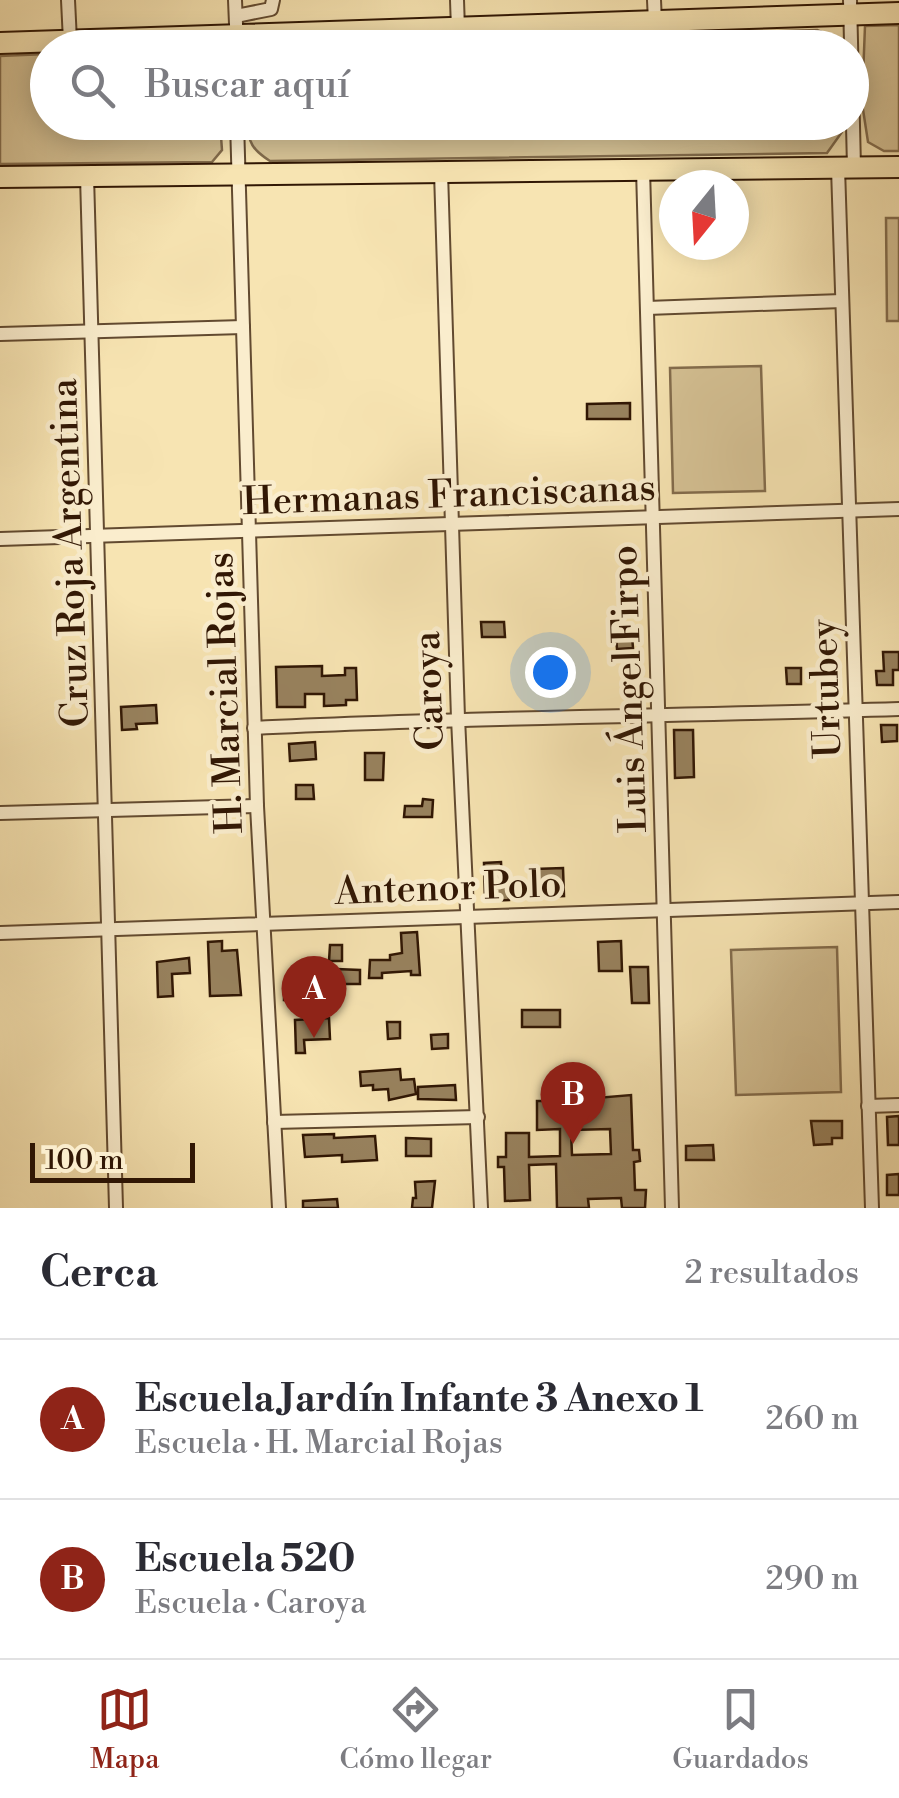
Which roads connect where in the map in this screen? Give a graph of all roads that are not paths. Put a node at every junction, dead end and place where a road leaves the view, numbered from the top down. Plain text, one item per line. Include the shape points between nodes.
1 (68, 0) edge
2 (235, 0) edge
3 (274, 0) edge
4 (457, 0) edge
5 (654, 0) edge
6 (851, 8) edge
7 (899, 13) edge
8 (655, 22) junction
9 (458, 28) junction
10 (69, 30) edge
11 (236, 30) edge
12 (241, 30) edge
13 (384, 30) edge
14 (30, 42) edge
15 (0, 43) edge
16 (237, 140) edge
17 (847, 140) edge
18 (899, 167) edge
19 (846, 168) junction
20 (643, 169) junction
21 (440, 172) junction
22 (237, 175) junction
23 (87, 176) junction
24 (0, 177) edge
25 (842, 301) junction
26 (647, 308) junction
27 (243, 327) junction
28 (93, 332) junction
29 (0, 334) edge
30 (899, 509) edge
31 (849, 511) junction
32 (653, 517) junction
33 (453, 524) junction
34 (248, 530) junction
35 (98, 536) junction
36 (0, 538) edge
37 (899, 708) edge
38 (855, 710) junction
39 (658, 717) junction
40 (458, 718) junction
41 (254, 728) junction
42 (256, 806) junction
43 (106, 811) junction
44 (0, 813) edge
45 (899, 902) edge
46 (862, 904) junction
47 (664, 910) junction
48 (468, 916) junction
49 (262, 923) junction
50 (110, 928) junction
51 (0, 932) edge
52 (899, 1105) edge
53 (868, 1106) junction
54 (478, 1117) junction
55 (274, 1122) junction
56 (116, 1208) edge
57 (279, 1208) edge
58 (481, 1208) edge
59 (672, 1208) edge
60 (872, 1208) edge

1 - 10 street
2 - 11 street
3 - 12 street via 271,10
4 - 9 street
5 - 8 street
6 - 7 main road
6 - 8 main road
8 - 9 main road
9 - 13 main road
14 - 15 main road
16 - 22 street, H. Marcial Rojas
17 - 19 street, Urtubey
18 - 19 main road
19 - 20 main road
19 - 25 street, Urtubey
20 - 21 main road
20 - 26 street, Luis Ángel Firpo
21 - 22 main road
21 - 33 street, Caroya
22 - 23 main road
22 - 27 street, H. Marcial Rojas
23 - 24 main road
23 - 28 street, Cruz Roja Argentina
25 - 26 street
25 - 31 street, Urtubey
26 - 32 street, Luis Ángel Firpo
27 - 28 street
27 - 34 street, H. Marcial Rojas
28 - 29 street
28 - 35 street, Cruz Roja Argentina
30 - 31 street, Hermanas Franciscanas
31 - 32 street, Hermanas Franciscanas
31 - 38 street, Urtubey
32 - 33 street, Hermanas Franciscanas
32 - 39 street, Luis Ángel Firpo
33 - 34 street, Hermanas Franciscanas
33 - 40 street, Caroya
34 - 35 street, Hermanas Franciscanas
34 - 41 street, H. Marcial Rojas
35 - 36 street, Hermanas Franciscanas
35 - 43 street, Cruz Roja Argentina
37 - 38 street
38 - 39 street
38 - 46 street, Urtubey
39 - 40 street
39 - 47 street, Luis Ángel Firpo
40 - 41 street
40 - 48 street, Caroya
41 - 42 street, H. Marcial Rojas
42 - 43 street
42 - 49 street, H. Marcial Rojas
43 - 44 street
43 - 50 street, Cruz Roja Argentina
45 - 46 street, Antenor Polo
46 - 47 street, Antenor Polo
46 - 53 street, Urtubey
47 - 48 street, Antenor Polo
47 - 59 street, Luis Ángel Firpo
48 - 49 street, Antenor Polo
48 - 54 street, Caroya
49 - 50 street, Antenor Polo
49 - 55 street, H. Marcial Rojas
50 - 51 street, Antenor Polo
50 - 56 street, Cruz Roja Argentina
52 - 53 street
53 - 60 street, Urtubey
54 - 55 street
54 - 58 street, Caroya
55 - 57 street, H. Marcial Rojas

